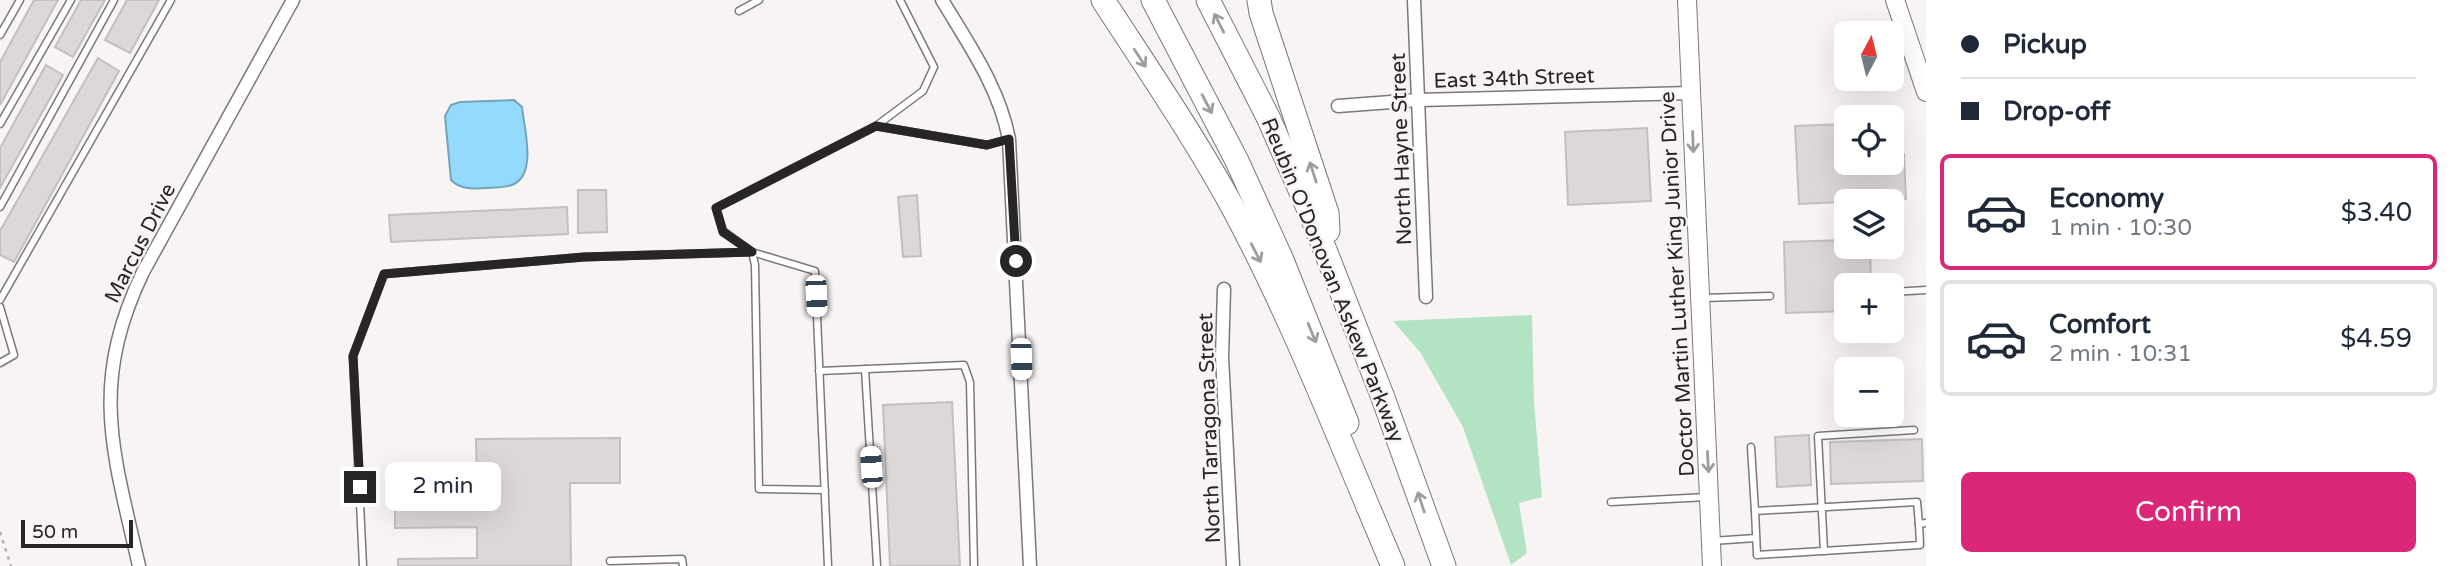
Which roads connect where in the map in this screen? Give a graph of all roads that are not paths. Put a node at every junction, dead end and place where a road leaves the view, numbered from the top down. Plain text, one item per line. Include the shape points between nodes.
1 (20, 0) edge
2 (71, 0) edge
3 (114, 0) edge
4 (171, 0) edge
5 (293, 0) edge
6 (759, 0) edge
7 (900, 0) edge
8 (942, 0) edge
9 (1103, 0) edge
10 (1153, 0) edge
11 (1208, 0) edge
12 (1259, 0) edge
13 (1414, 0) edge
14 (1687, 0) edge
15 (1895, 0) edge
16 (739, 11) dead end
17 (0, 35) edge
18 (1926, 92) edge
19 (1691, 93) junction
20 (1418, 100) junction
21 (1338, 106) dead end
22 (0, 124) edge
23 (876, 126) junction
24 (1009, 139) junction
25 (0, 207) edge
26 (752, 252) junction
27 (1330, 262) junction
28 (1224, 289) dead end
29 (1926, 290) edge
30 (1904, 291) edge
31 (1770, 296) dead end
32 (1426, 297) dead end
33 (1700, 298) junction
34 (0, 300) edge
35 (0, 307) edge
36 (0, 363) edge
37 (865, 369) junction
38 (819, 371) junction
39 (1914, 430) dead end
40 (1751, 447) dead end
41 (825, 490) junction
42 (1709, 497) junction
43 (1611, 502) dead end
44 (1822, 507) junction
45 (1755, 511) junction
46 (1923, 524) edge
47 (1756, 538) junction
48 (1711, 541) junction
49 (1824, 551) junction
50 (610, 561) dead end
51 (139, 566) edge
52 (363, 566) edge
53 (683, 566) edge
54 (828, 566) edge
55 (877, 566) edge
56 (974, 566) edge
57 (1030, 566) edge
58 (1233, 566) edge
59 (1393, 566) edge
60 (1444, 566) edge
61 (1712, 566) edge

1 - 17 lane
2 - 22 lane
3 - 25 lane
4 - 34 lane
5 - 51 street, Marcus Drive via 143,272 120,328 109,411 113,451
6 - 16 lane
7 - 23 lane via 934,67 923,92
8 - 24 street via 989,78
9 -> 59 highway via 1237,215 1294,333
10 -> 59 highway, Reubin O'Donovan Askew Parkway via 1237,161 1282,260 1362,460
27 -> 11 highway, Reubin O'Donovan Askew Parkway via 1268,117
27 -> 12 highway via 1327,213
13 - 20 street, North Hayne Street
14 - 19 main road, Doctor Martin Luther King Junior Drive
15 - 18 main road
19 - 20 street, East 34th Street
19 -> 33 main road, Doctor Martin Luther King Junior Drive
20 - 21 street, East 34th Street
20 - 32 street, North Hayne Street
23 - 24 lane via 987,145
23 - 26 lane via 716,208 723,232
24 - 57 street
26 - 38 lane via 815,271
26 - 41 lane via 759,489
26 - 52 lane via 584,257 384,274 353,356
60 -> 27 highway, Reubin O'Donovan Askew Parkway
28 - 58 street, North Tarragona Street via 1222,357
29 - 30 lane
31 - 33 lane
33 -> 42 main road, Doctor Martin Luther King Junior Drive
35 - 36 lane via 14,355
37 - 38 lane
37 - 55 lane
37 - 56 lane via 964,365 970,382
38 - 41 lane
39 - 44 lane via 1818,436
40 - 45 lane
41 - 54 lane
42 - 43 lane
42 - 48 main road, Doctor Martin Luther King Junior Drive
44 - 45 lane
44 - 46 lane via 1917,502
44 - 49 lane
45 - 47 lane
46 - 49 lane via 1920,545
47 - 48 lane
47 - 49 lane via 1757,555
48 - 61 main road, Doctor Martin Luther King Junior Drive
50 - 53 lane via 682,559

